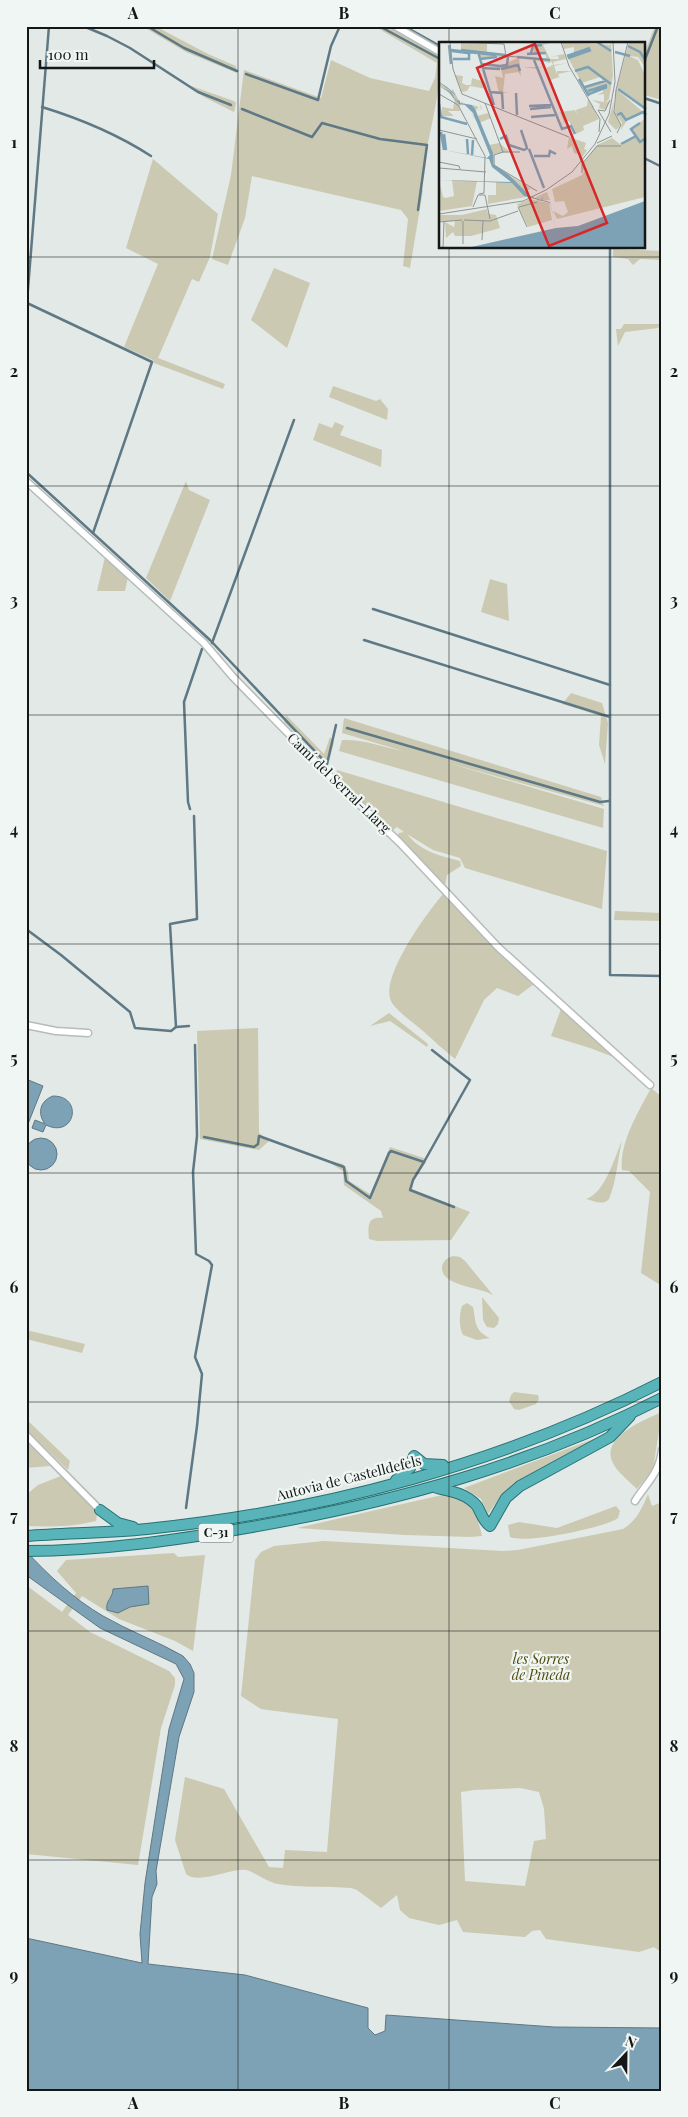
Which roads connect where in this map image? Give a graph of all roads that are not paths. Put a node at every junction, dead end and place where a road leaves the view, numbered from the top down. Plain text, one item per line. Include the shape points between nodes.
1 (395, 26) edge
2 (439, 51) edge
3 (26, 481) edge
4 (26, 1025) edge
5 (88, 1033) dead end
6 (650, 1085) dead end
7 (662, 1382) edge
8 (662, 1398) edge
9 (634, 1412) junction
10 (26, 1436) edge
11 (662, 1450) edge
12 (453, 1466) junction
13 (393, 1483) junction
14 (434, 1488) junction
15 (635, 1501) dead end
16 (100, 1510) junction
17 (148, 1529) junction
18 (74, 1533) junction
19 (26, 1536) edge
20 (31, 1551) edge

1 - 2 street
3 - 6 street, Camí del Serral-Llarg via 204,643 232,677 400,843 499,948
4 - 5 street
7 - 12 highway, Autovia de Castelldefels / C-31 via 556,1430
8 - 9 highway, Autovia de Castelldefels / C-31
9 - 14 highway, Autovia de Castelldefels / C-31 via 537,1454
9 - 14 highway via 610,1437 520,1486 506,1498 490,1526 476,1506 464,1496
10 - 16 street
11 - 15 street via 660,1464
12 - 13 highway, Autovia de Castelldefels / C-31
12 - 13 highway via 424,1464 414,1456 410,1468
13 - 17 highway, Autovia de Castelldefels / C-31 via 287,1509
14 - 20 highway, Autovia de Castelldefels / C-31 via 339,1511 199,1536 104,1548
16 - 17 highway via 122,1525
16 - 18 highway via 96,1526
17 - 18 highway, Autovia de Castelldefels / C-31
18 - 19 highway, Autovia de Castelldefels / C-31

